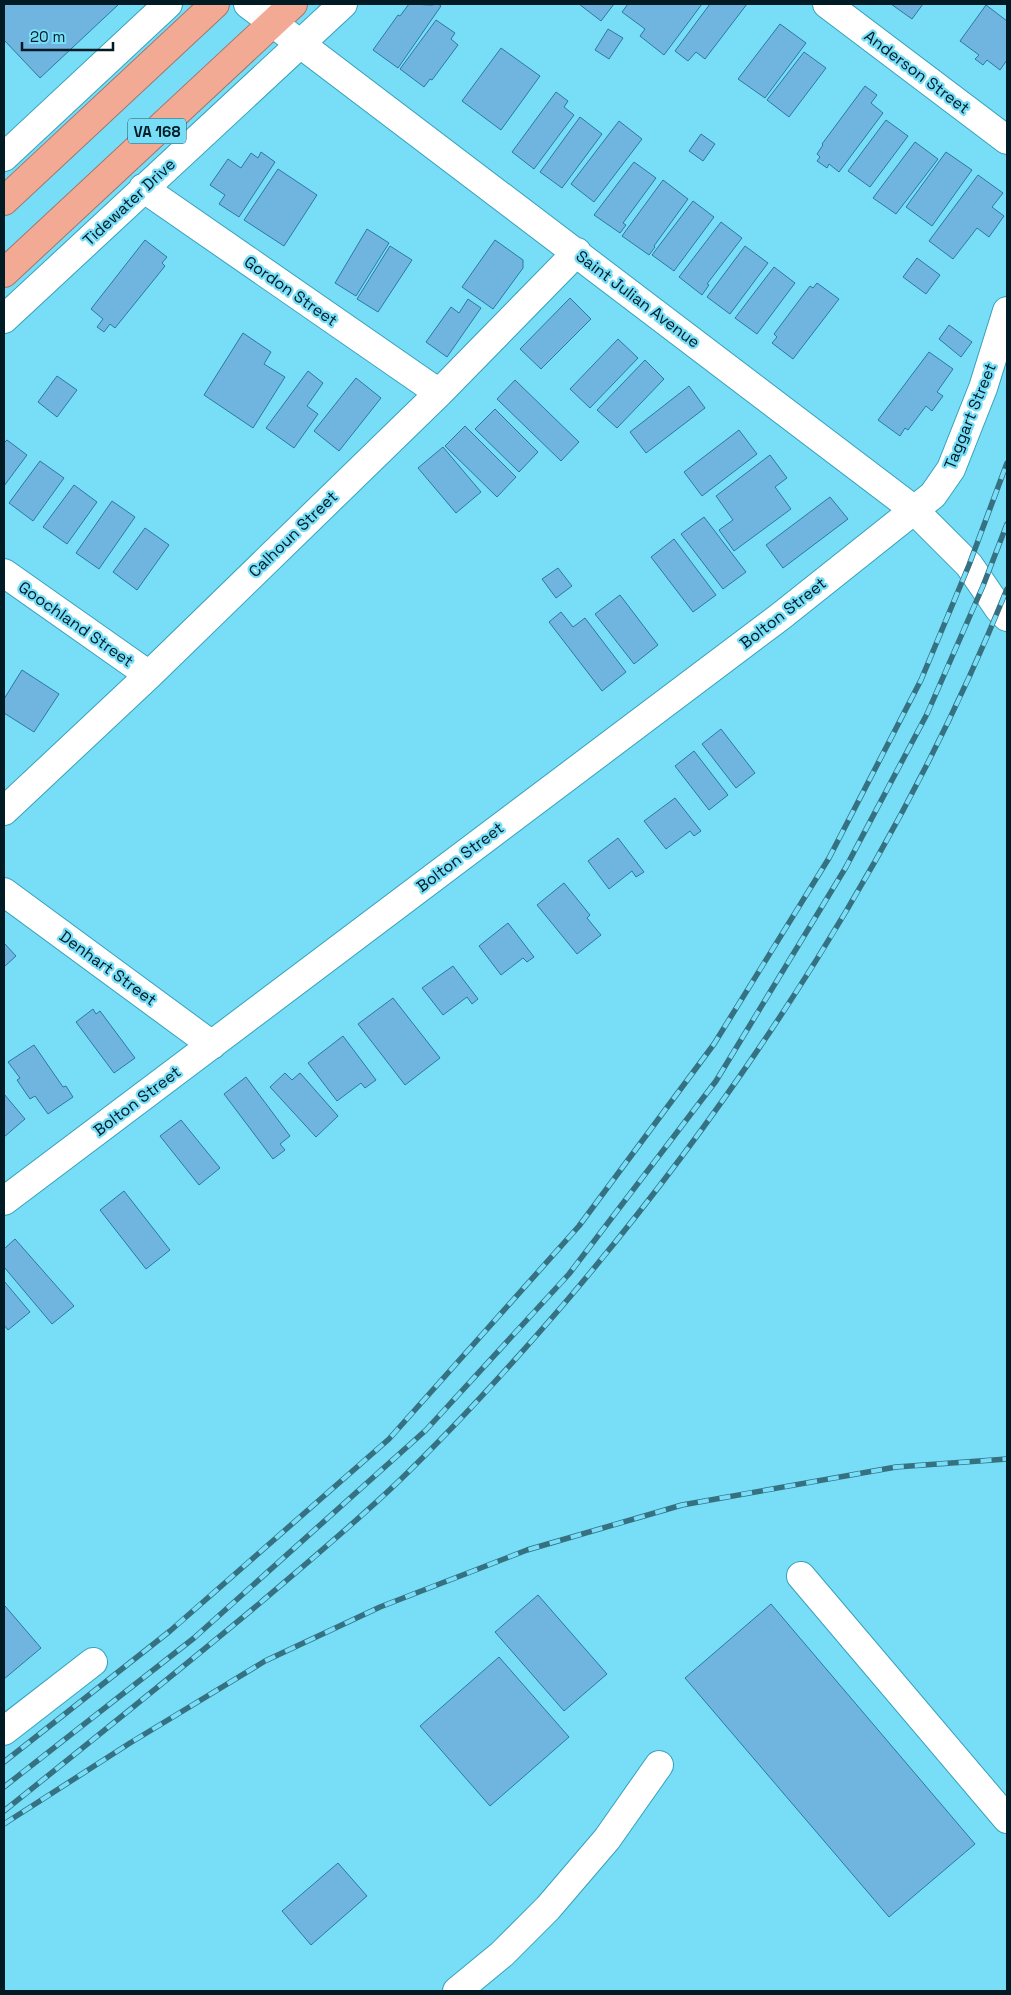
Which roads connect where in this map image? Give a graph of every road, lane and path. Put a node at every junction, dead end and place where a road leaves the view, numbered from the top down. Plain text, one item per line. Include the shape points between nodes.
1 (168, 4) edge
2 (215, 4) edge
3 (248, 4) edge
4 (293, 4) edge
5 (343, 4) edge
6 (827, 4) edge
7 (273, 23) junction
8 (300, 44) junction
9 (1007, 140) edge
10 (4, 157) edge
11 (143, 188) junction
12 (4, 201) edge
13 (577, 252) junction
14 (4, 273) edge
15 (1007, 311) edge
16 (4, 319) edge
17 (440, 393) junction
18 (913, 509) junction
19 (4, 573) edge
20 (1007, 617) edge
21 (148, 675) junction
22 (4, 811) edge
23 (4, 892) edge
24 (212, 1045) junction
25 (4, 1201) edge
26 (801, 1576) dead end
27 (93, 1662) dead end
28 (4, 1732) edge
29 (659, 1765) dead end
30 (1007, 1819) edge
31 (457, 1991) edge

1 - 10 street
2 - 12 highway
3 - 7 street, Saint Julian Avenue
4 - 7 highway, Tidewater Drive / VA 168
5 - 8 street, Tidewater Drive
6 - 9 street, Anderson Street
7 - 8 street, Saint Julian Avenue
7 - 14 highway, Tidewater Drive / VA 168
8 - 11 street, Tidewater Drive
8 - 13 street, Saint Julian Avenue
11 - 16 street, Tidewater Drive
11 - 17 street, Gordon Street
13 - 17 street, Calhoun Street
13 - 18 street, Saint Julian Avenue
15 - 18 street, Taggart Street via 983,388 951,469 933,495
17 - 21 street, Calhoun Street
18 - 20 street, Saint Julian Avenue via 969,565
18 - 24 street, Bolton Street via 781,616
19 - 21 street, Goochland Street
21 - 22 street, Calhoun Street
23 - 24 street, Denhart Street
24 - 25 street, Bolton Street
26 - 30 street
27 - 28 street
29 - 31 street via 607,1839 548,1908 502,1954

